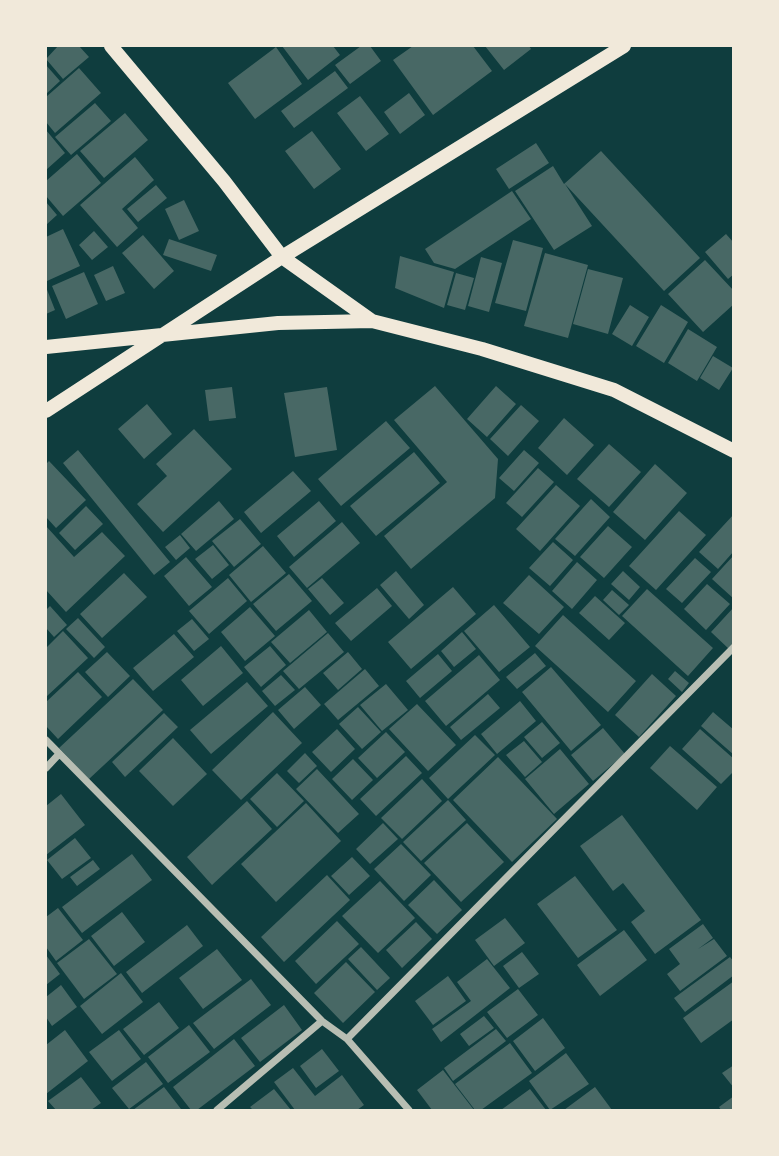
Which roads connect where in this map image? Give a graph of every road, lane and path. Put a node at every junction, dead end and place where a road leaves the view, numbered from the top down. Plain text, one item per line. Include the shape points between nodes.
1 (111, 46) edge
2 (624, 46) edge
3 (282, 257) junction
4 (372, 321) junction
5 (167, 332) junction
6 (46, 347) edge
7 (46, 411) edge
8 (733, 450) edge
9 (733, 647) edge
10 (46, 740) edge
11 (59, 754) junction
12 (46, 768) edge
13 (322, 1021) junction
14 (347, 1040) junction
15 (218, 1111) edge
16 (409, 1111) edge

1 - 3 main road
2 - 3 main road
3 - 4 main road
3 - 5 main road
4 - 5 main road
4 - 8 main road via 614,390
5 - 6 main road
5 - 7 main road
9 - 14 street
10 - 11 street
11 - 12 street
11 - 13 street
13 - 14 street
13 - 15 street
14 - 16 street

